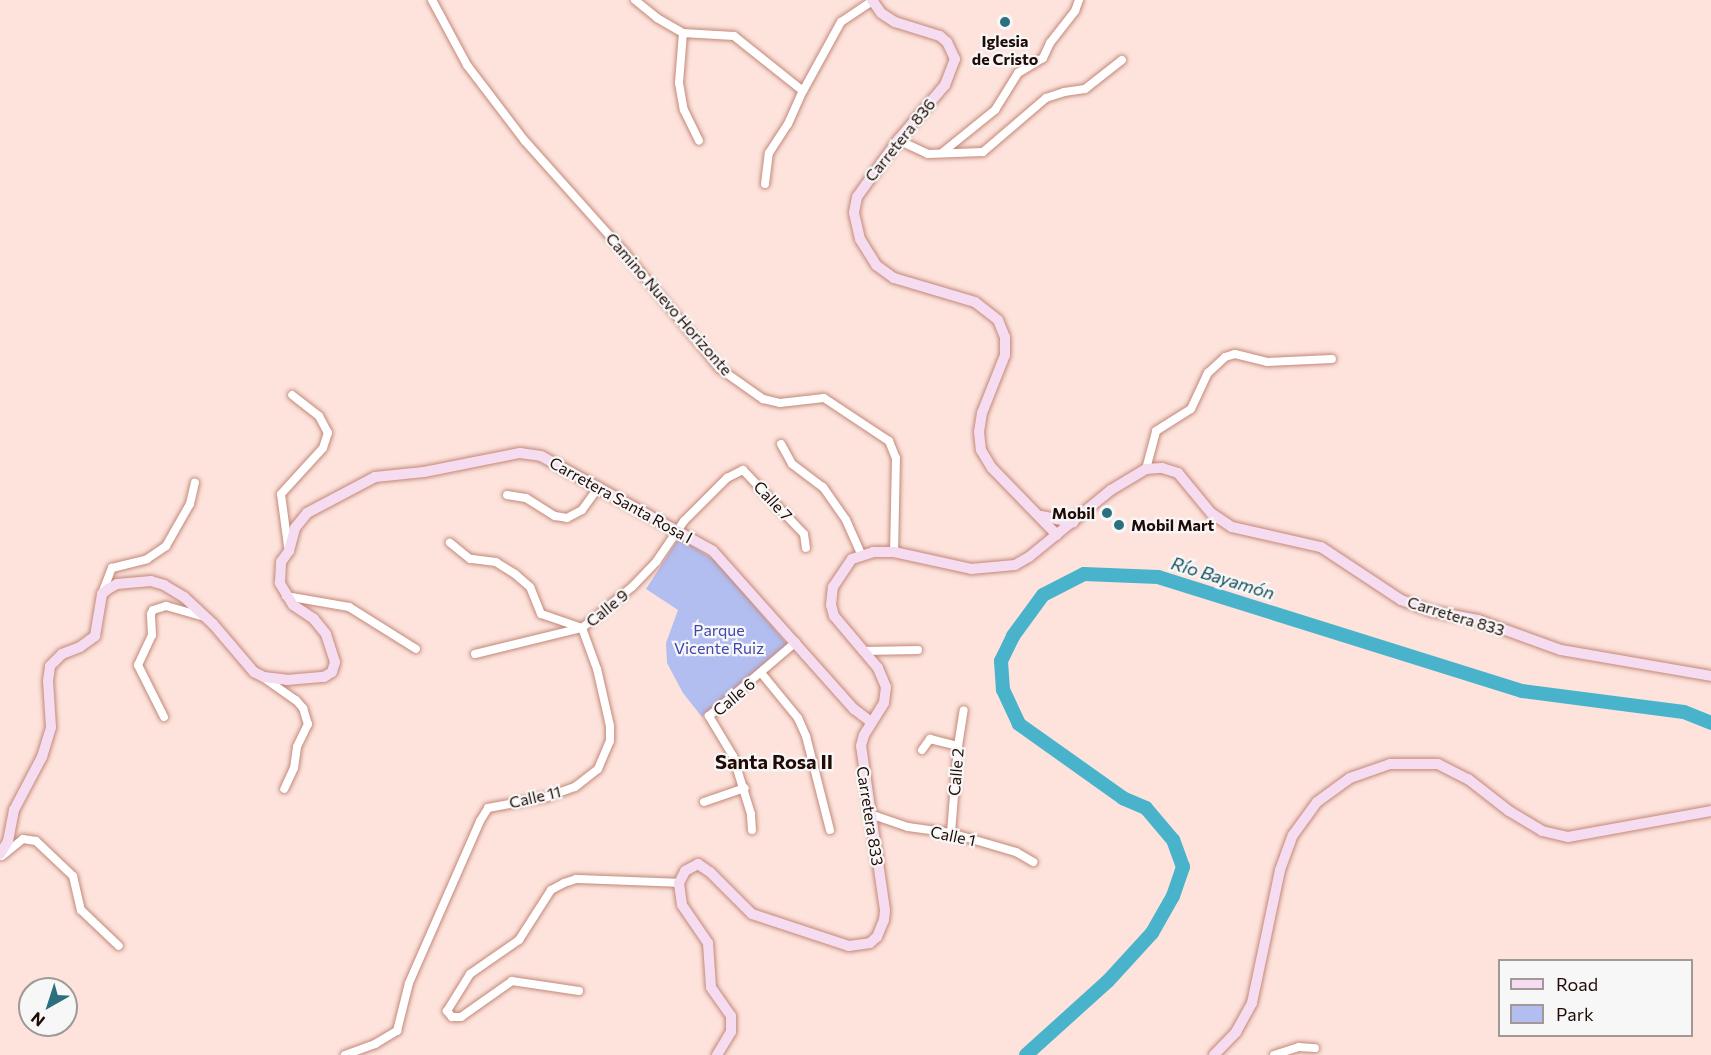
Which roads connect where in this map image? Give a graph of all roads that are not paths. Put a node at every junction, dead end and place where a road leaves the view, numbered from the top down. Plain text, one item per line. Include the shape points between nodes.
1 (432, 0) edge
2 (635, 0) edge
3 (872, 0) edge
4 (1070, 0) edge
5 (1080, 0) edge
6 (1075, 11) junction
7 (683, 33) junction
8 (1122, 60) dead end
9 (803, 91) junction
10 (898, 140) junction
11 (699, 141) dead end
12 (943, 152) junction
13 (765, 184) dead end
14 (1332, 359) dead end
15 (292, 395) dead end
16 (781, 444) dead end
17 (1146, 469) junction
18 (195, 483) dead end
19 (599, 487) junction
20 (507, 495) dead end
21 (1038, 516) junction
22 (1073, 522) junction
23 (678, 529) junction
24 (1057, 535) junction
25 (450, 543) dead end
26 (806, 548) dead end
27 (1039, 550) junction
28 (289, 551) junction
29 (894, 552) junction
30 (862, 556) junction
31 (102, 594) junction
32 (286, 596) junction
33 (206, 617) junction
34 (582, 628) junction
35 (796, 642) junction
36 (416, 649) dead end
37 (918, 650) dead end
38 (863, 651) junction
39 (475, 654) dead end
40 (762, 674) junction
41 (1711, 676) edge
42 (264, 677) junction
43 (964, 710) dead end
44 (164, 717) dead end
45 (871, 722) junction
46 (958, 746) junction
47 (922, 750) dead end
48 (745, 788) junction
49 (284, 789) dead end
50 (704, 802) dead end
51 (1711, 811) edge
52 (870, 814) junction
53 (752, 830) dead end
54 (830, 830) dead end
55 (951, 833) junction
56 (0, 855) edge
57 (1033, 862) dead end
58 (679, 883) junction
59 (120, 946) dead end
60 (579, 991) dead end
61 (1315, 1048) dead end
62 (345, 1055) edge
63 (717, 1055) edge
64 (1214, 1055) edge
65 (1275, 1055) edge

1 - 29 street, Camino Nuevo Horizonte via 467,65 525,141 626,253 719,368 763,399 780,403 824,398 889,441 896,458
2 - 7 street
3 - 9 street via 841,22
3 - 10 street, Carretera 836 via 895,22 940,36 955,59 945,85
4 - 6 street
5 - 6 street
6 - 12 street via 1056,33 1043,58 1018,74 995,110
7 - 9 street via 734,36
7 - 11 street via 679,82 684,110
8 - 12 street via 1085,89 1046,98 989,149
9 - 13 street via 769,153
10 - 12 street via 928,154
10 - 21 street, Carretera 836 via 857,197 854,213 860,239 876,265 894,278 975,302 998,320 1005,337 1005,355 982,413 981,450 992,468
14 - 17 street via 1267,363 1235,354 1225,357 1208,373 1191,409 1156,431
15 - 28 street via 319,416 328,433 323,448 281,494
16 - 30 street via 792,464 823,487 846,520
17 - 22 street via 1111,490
17 - 41 street, Carretera 833 via 1178,473 1211,513 1232,527 1321,547 1401,600 1431,611 1478,620 1562,650
18 - 31 street via 190,504 166,546 147,559 112,568
19 - 20 street via 582,510 567,518 555,516 526,498
19 - 23 street, Carretera Santa Rosa I
19 - 28 street, Carretera Santa Rosa I via 541,456 520,453 424,472 375,477 307,513 295,528
21 - 22 street
21 - 24 street, Carretera 836
21 - 27 street via 1043,532
22 - 24 street
23 - 26 street, Calle 7 via 727,478 743,470 804,534
23 - 34 street, Calle 9 via 633,587
23 - 35 street, Carretera Santa Rosa I via 717,555
24 - 27 street
25 - 34 street via 470,559 496,562 515,574 530,587 541,614
27 - 29 street via 1015,565 981,569
28 - 32 street, Carretera Santa Rosa I via 279,569
29 - 30 street
30 - 38 street, Carretera 833 via 852,559 833,587 831,605 834,616
31 - 33 street via 117,584 151,581 184,597
31 - 56 street via 95,636 62,654 50,666 51,727 42,758 14,810 8,841
32 - 36 street via 349,607
32 - 42 street via 326,634 335,662 332,672 324,676 298,680
33 - 42 street via 254,672
33 - 44 street via 166,606 151,614 152,635 138,665
34 - 39 street, Calle 9
34 - 62 street, Calle 11 via 597,669 610,726 605,758 598,769 575,787 488,808 409,983 397,1031
35 - 40 street, Calle 6
35 - 45 street, Carretera Santa Rosa I via 854,709
37 - 38 street
38 - 45 street, Carretera 833 via 879,668 886,687 884,703
40 - 48 street, Calle 6 via 709,716 734,756
40 - 54 street via 798,718 806,736
42 - 49 street via 296,700 308,724
43 - 46 street, Calle 2
45 - 52 street, Carretera 833 via 861,746
46 - 47 street via 930,739
46 - 55 street, Calle 2
48 - 50 street
48 - 53 street, Calle 6
51 - 64 street via 1568,837 1542,831 1468,779 1438,764 1390,764 1350,778 1317,802 1293,835 1280,870 1252,1003 1236,1032
52 - 55 street, Calle 1 via 908,827
52 - 58 street, Carretera 833 via 885,910 881,930 870,943 849,945 752,915 698,864 685,871
55 - 57 street, Calle 1 via 1016,852
56 - 59 street via 23,839 36,842 73,876 81,910
58 - 60 street via 576,879 551,890 519,940 470,974 447,1011 452,1017 461,1017 512,981
58 - 63 street via 681,905 708,943 711,987 731,1016 731,1032
61 - 65 street via 1299,1047

